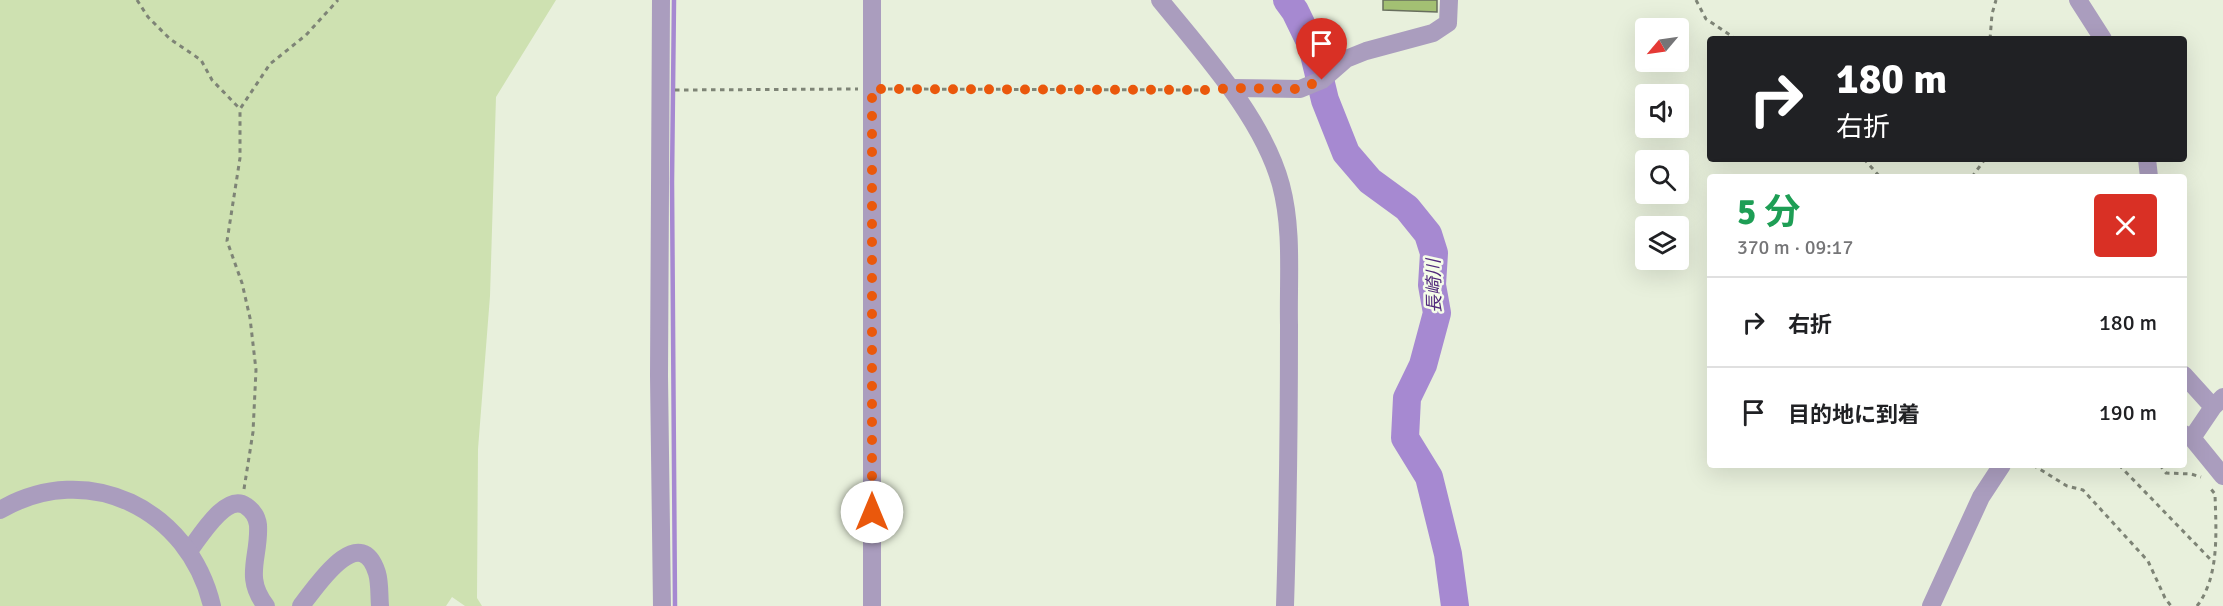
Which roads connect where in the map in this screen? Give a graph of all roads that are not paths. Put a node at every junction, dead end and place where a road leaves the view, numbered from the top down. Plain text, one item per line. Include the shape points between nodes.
1 (661, 0) edge
2 (872, 0) edge
3 (1160, 0) edge
4 (1449, 0) edge
5 (2078, 0) edge
6 (2101, 36) edge
7 (1231, 88) junction
8 (2187, 377) edge
9 (2218, 402) edge
10 (2188, 436) edge
11 (2000, 468) edge
12 (2223, 476) edge
13 (0, 510) edge
14 (189, 551) junction
15 (212, 606) edge
16 (266, 606) edge
17 (301, 606) edge
18 (380, 606) edge
19 (662, 606) edge
20 (872, 606) edge
21 (1285, 606) edge
22 (1931, 606) edge

1 - 19 street
2 - 20 street
3 - 7 street
4 - 7 street via 1448,23 1442,29 1347,59 1322,80 1300,89
5 - 6 street
7 - 21 street via 1261,137 1281,184 1287,222 1290,451
8 - 9 street
9 - 10 street
10 - 12 street
11 - 22 street via 1981,497
13 - 14 street via 17,500 41,494 74,490 107,494 144,508
14 - 15 street
14 - 16 street via 221,510 229,504 242,503 258,523 253,575 256,594
17 - 18 street via 333,565 347,555 361,554 372,560 378,575

